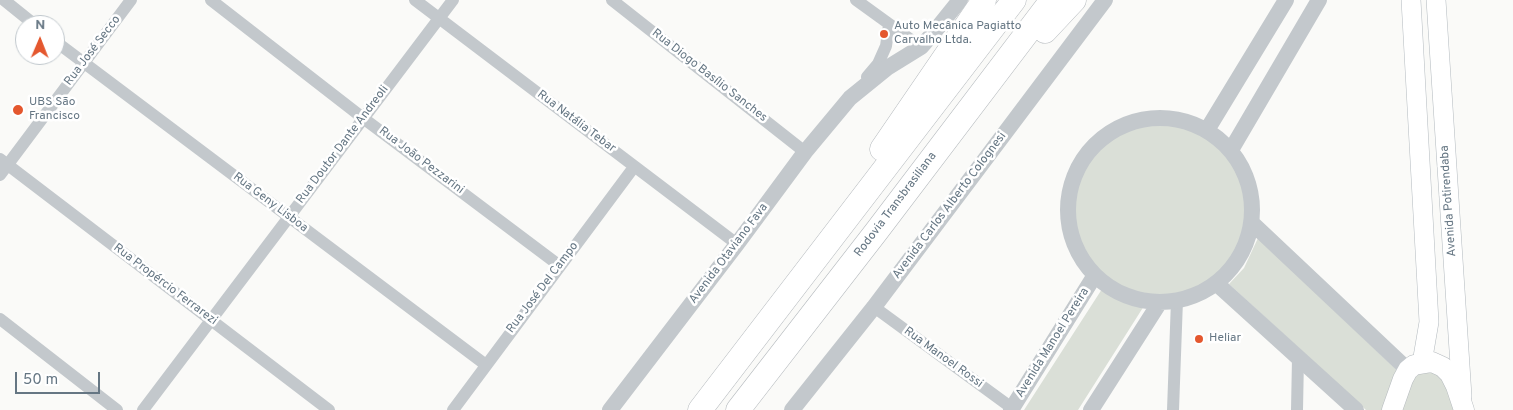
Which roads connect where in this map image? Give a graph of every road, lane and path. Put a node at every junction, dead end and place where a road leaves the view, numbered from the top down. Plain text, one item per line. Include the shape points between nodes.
1 (4, 0) edge
2 (131, 0) edge
3 (211, 0) edge
4 (415, 0) edge
5 (453, 0) edge
6 (612, 0) edge
7 (856, 0) edge
8 (960, 0) edge
9 (984, 0) edge
10 (1014, 0) edge
11 (1052, 0) edge
12 (1074, 0) edge
13 (1105, 0) edge
14 (1286, 0) edge
15 (1318, 0) edge
16 (1411, 0) edge
17 (1436, 0) edge
18 (23, 15) edge
19 (439, 18) junction
20 (889, 25) junction
21 (921, 47) junction
22 (65, 49) edge
23 (1006, 61) junction
24 (84, 63) junction
25 (850, 98) junction
26 (363, 118) junction
27 (1207, 130) junction
28 (1232, 150) junction
29 (805, 152) junction
30 (2, 166) edge
31 (634, 167) junction
32 (288, 217) junction
33 (842, 223) junction
34 (1252, 223) junction
35 (737, 244) junction
36 (560, 266) junction
37 (1095, 275) junction
38 (1216, 284) junction
39 (1169, 301) junction
40 (874, 307) junction
41 (0, 319) edge
42 (211, 320) junction
43 (1298, 358) junction
44 (486, 365) junction
45 (1415, 366) junction
46 (1463, 406) edge
47 (1011, 409) edge
48 (117, 410) edge
49 (143, 410) edge
50 (329, 410) edge
51 (453, 410) edge
52 (610, 410) edge
53 (700, 410) edge
54 (738, 410) edge
55 (792, 410) edge
56 (1091, 410) edge
57 (1173, 410) edge
58 (1297, 410) edge
59 (1356, 410) edge
60 (1392, 410) edge

1 - 18 street
2 - 24 street, Rua José Secco
3 - 26 street, Rua João Pezzarini
4 - 19 street, Rua Natália Tebar
5 - 19 street, Rua Doutor Dante Andreoli
6 - 29 street, Rua Diogo Basílio Sanches
7 - 20 street
8 - 21 street, Avenida Otaviano Fava
9 - 33 highway via 865,174
10 - 33 highway
11 - 23 highway, Rodovia Transbrasiliana
12 - 23 highway via 1049,28
13 - 40 street, Avenida Carlos Alberto Colognesi
14 - 27 street
15 - 28 street
16 - 45 main road via 1429,322
17 - 46 main road, Avenida Potirendaba
19 - 26 street, Rua Doutor Dante Andreoli
19 - 31 street, Rua Natália Tebar
20 - 21 street
20 - 25 street, Avenida Otaviano Fava via 886,46 878,64
21 - 25 street, Avenida Otaviano Fava via 887,68
22 - 24 street, Rua Geny Lisboa
23 - 54 highway, Rodovia Transbrasiliana
24 - 30 street, Rua José Secco
24 - 32 street, Rua Geny Lisboa
25 - 29 street, Avenida Otaviano Fava
26 - 32 street, Rua Doutor Dante Andreoli
26 - 36 street, Rua João Pezzarini
27 - 28 street
27 - 37 street via 1179,119 1150,118 1121,126 1096,142 1078,166 1069,194 1068,223 1078,251
28 - 34 street via 1250,184
29 - 35 street, Avenida Otaviano Fava
30 - 42 street, Rua Propércio Ferrarezi
31 - 35 street, Rua Natália Tebar
31 - 36 street, Rua José Del Campo
32 - 42 street, Rua Doutor Dante Andreoli
32 - 44 street, Rua Geny Lisboa
33 - 53 highway
34 - 38 street via 1246,246 1233,267
34 - 45 street
35 - 52 street, Avenida Otaviano Fava
36 - 44 street, Rua José Del Campo
37 - 39 street via 1114,290 1137,299
37 - 47 street, Avenida Manoel Pereira
38 - 39 street via 1197,294
38 - 43 street
39 - 56 street
39 - 57 street
40 - 47 street, Rua Manoel Rossi
40 - 55 street, Avenida Carlos Alberto Colognesi
41 - 48 street
42 - 49 street, Rua Doutor Dante Andreoli
42 - 50 street, Rua Propércio Ferrarezi
43 - 58 street
43 - 59 street
44 - 51 street, Rua José Del Campo
45 - 46 main road via 1432,362 1443,367 1450,374
45 - 60 main road via 1402,378

